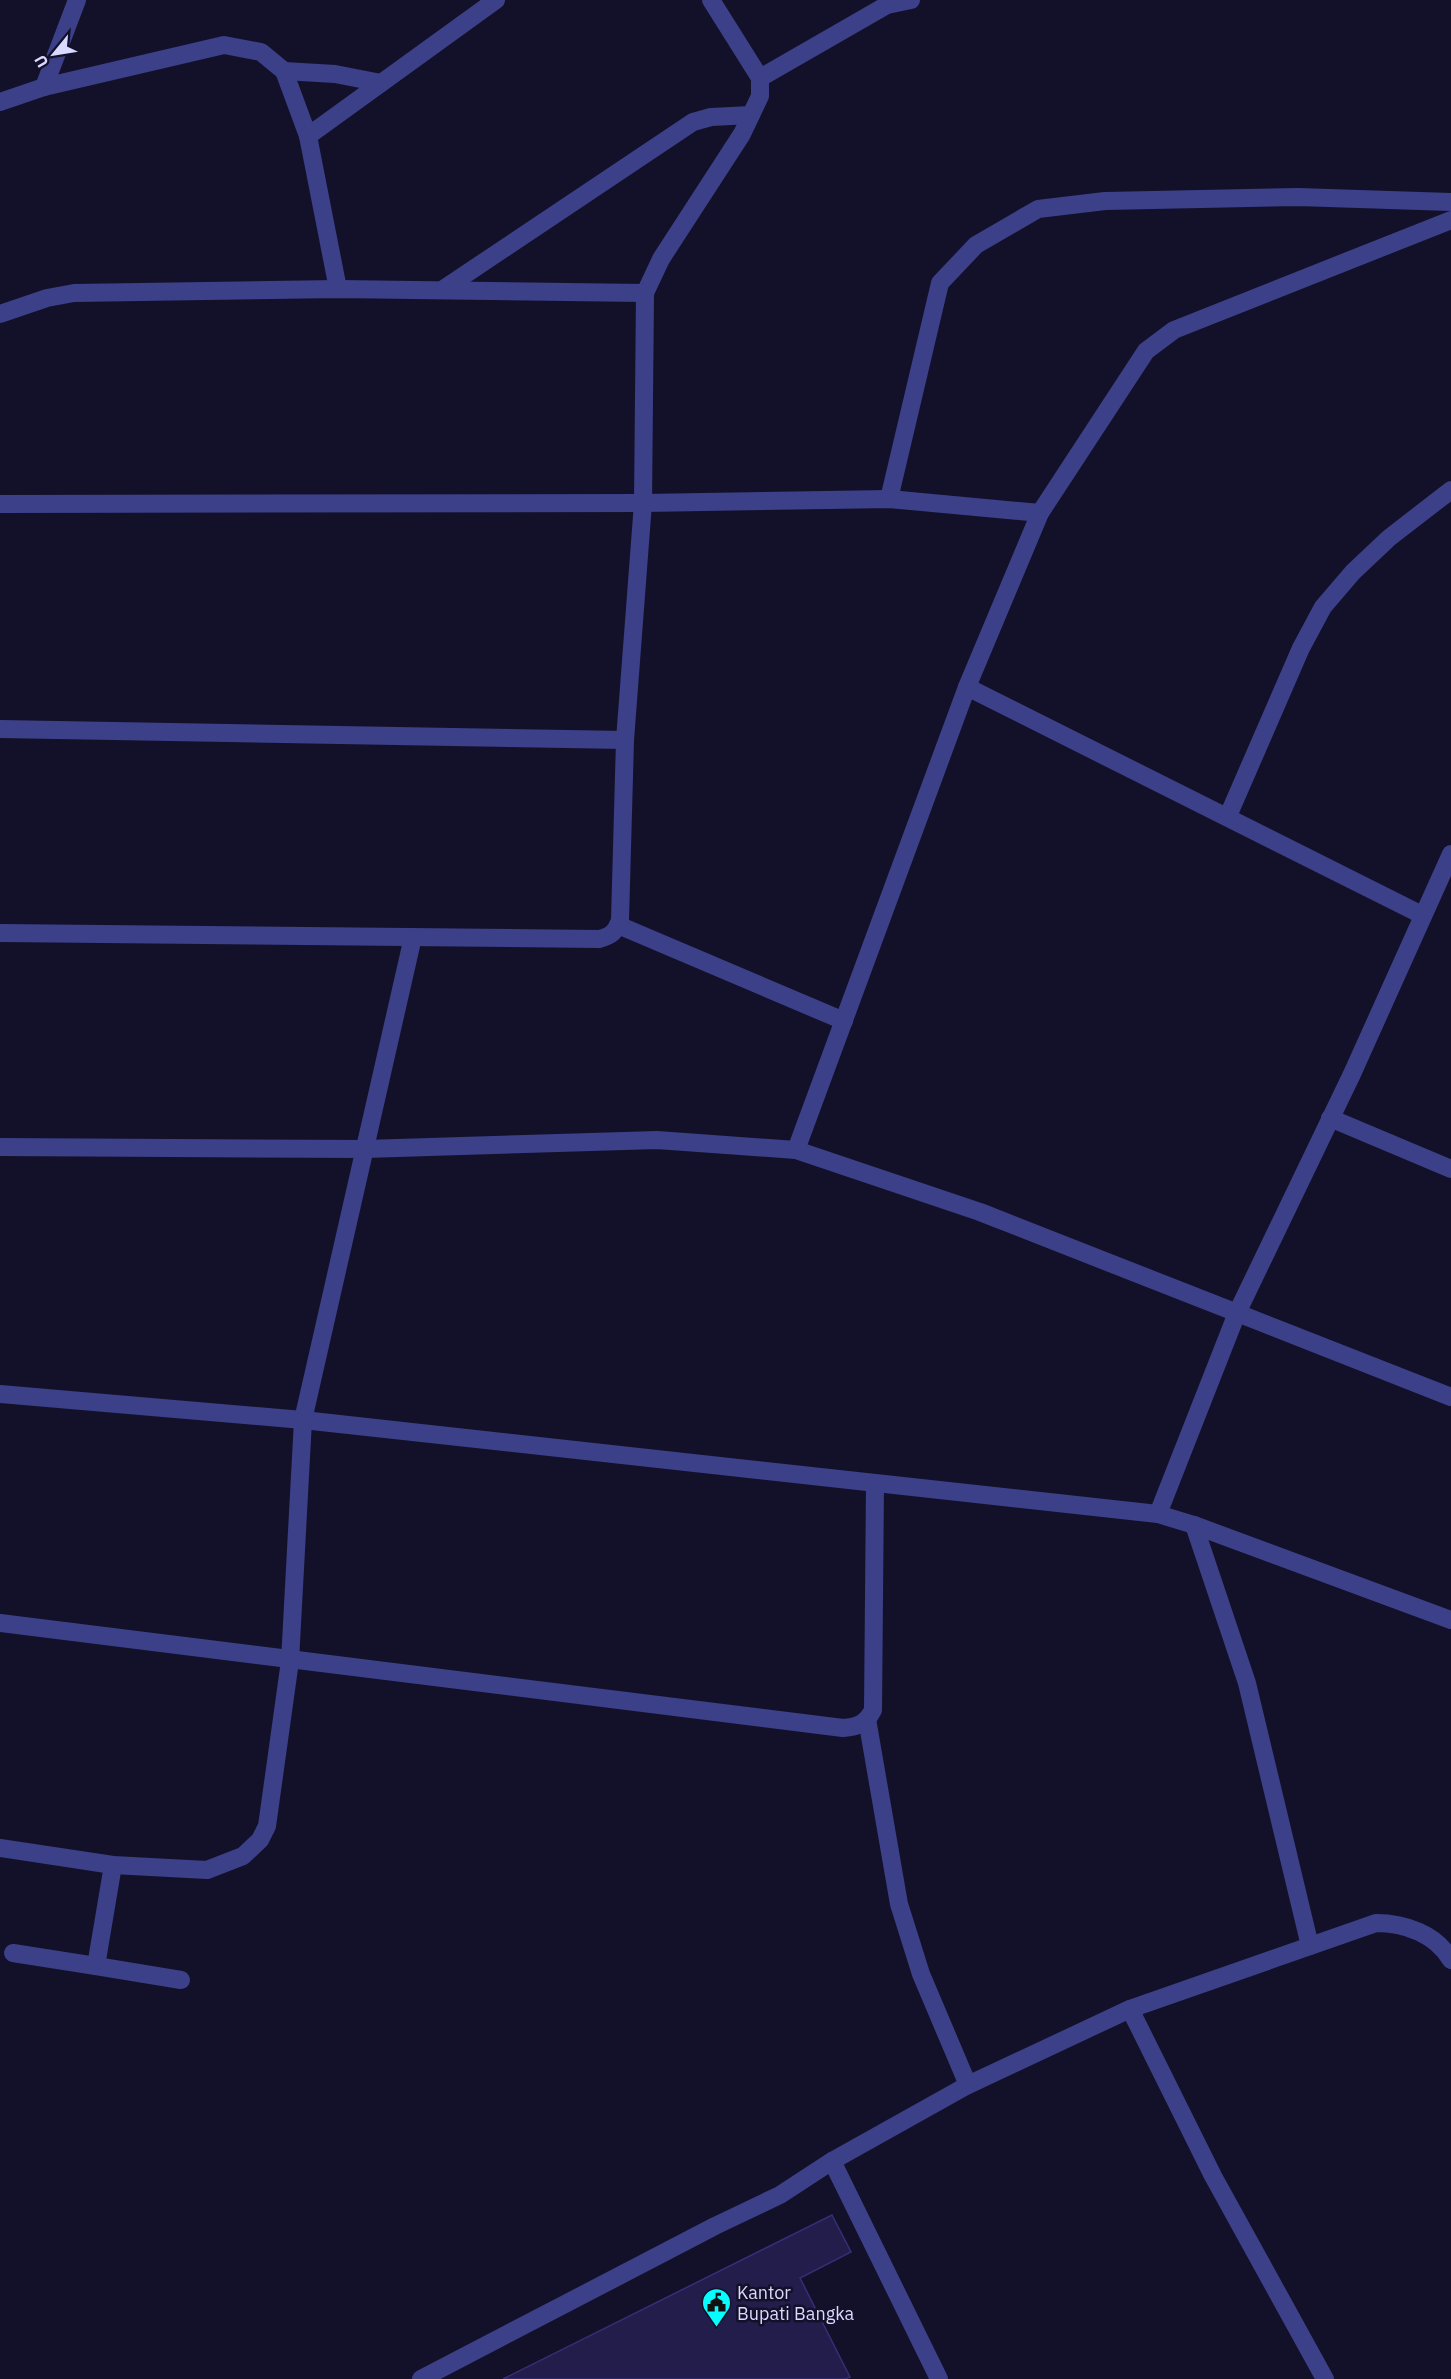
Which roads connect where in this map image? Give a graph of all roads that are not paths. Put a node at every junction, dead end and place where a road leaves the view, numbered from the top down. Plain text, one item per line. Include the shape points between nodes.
1 (77, 0) edge
2 (496, 0) edge
3 (711, 0) edge
4 (911, 0) edge
5 (284, 71) junction
6 (760, 78) junction
7 (381, 83) junction
8 (44, 87) junction
9 (0, 102) edge
10 (752, 115) junction
11 (308, 136) junction
12 (1451, 202) edge
13 (1451, 220) edge
14 (338, 289) junction
15 (442, 290) junction
16 (645, 292) junction
17 (0, 314) edge
18 (1451, 490) edge
19 (889, 499) junction
20 (643, 503) junction
21 (0, 504) edge
22 (1040, 513) junction
23 (967, 687) junction
24 (0, 729) edge
25 (625, 740) junction
26 (1228, 816) junction
27 (1451, 854) edge
28 (1422, 915) junction
29 (618, 925) junction
30 (0, 933) edge
31 (413, 937) junction
32 (844, 1021) junction
33 (1330, 1118) junction
34 (0, 1148) edge
35 (365, 1149) junction
36 (796, 1150) junction
37 (1451, 1169) edge
38 (1237, 1313) junction
39 (0, 1394) edge
40 (1451, 1397) edge
41 (303, 1420) junction
42 (875, 1484) junction
43 (1158, 1515) junction
44 (1194, 1525) junction
45 (1451, 1620) edge
46 (0, 1623) edge
47 (290, 1661) junction
48 (867, 1719) junction
49 (0, 1848) edge
50 (113, 1865) junction
51 (1310, 1946) junction
52 (13, 1953) dead end
53 (1451, 1960) edge
54 (96, 1966) junction
55 (181, 1980) dead end
56 (1130, 2009) junction
57 (968, 2085) junction
58 (832, 2161) junction
59 (422, 2379) edge
60 (939, 2379) edge
61 (1325, 2379) edge

1 - 8 street
2 - 7 street
3 - 6 street
4 - 6 street via 887,5
5 - 7 street via 335,74
5 - 8 street via 261,52 224,45
5 - 11 street
6 - 10 street via 760,96
7 - 11 street
8 - 9 street
10 - 15 street via 693,122
10 - 16 street via 661,259
11 - 14 street
12 - 19 street via 1298,197 1105,201 1038,209 976,245 940,283
13 - 22 street via 1174,330 1146,351
14 - 15 street
14 - 17 street via 74,292
15 - 16 street
16 - 20 street
18 - 26 street via 1389,538 1323,607 1301,648
19 - 20 street
19 - 22 street
20 - 21 street
20 - 25 street
22 - 23 street
23 - 26 street
23 - 32 street
24 - 25 street
25 - 29 street
26 - 28 street
27 - 28 street
28 - 33 street
29 - 31 street via 612,934 600,939
29 - 32 street
30 - 31 street
31 - 35 street
32 - 36 street
33 - 37 street
33 - 38 street
34 - 35 street
35 - 36 street via 657,1140
35 - 41 street
36 - 38 street via 980,1212
38 - 40 street
38 - 43 street
39 - 41 street
41 - 42 street
41 - 47 street
42 - 43 street
42 - 48 street via 873,1706
43 - 44 street
44 - 45 street
44 - 51 street via 1247,1683
46 - 47 street
47 - 48 street via 843,1728 855,1727
47 - 50 street via 267,1826 260,1840 243,1856 207,1870
48 - 57 street via 899,1904 921,1974
49 - 50 street
50 - 54 street
51 - 53 street via 1376,1923 1391,1923 1430,1937
51 - 56 street
52 - 54 street
54 - 55 street
56 - 57 street
56 - 61 street via 1213,2176
57 - 58 street
58 - 59 street via 780,2195
58 - 60 street

